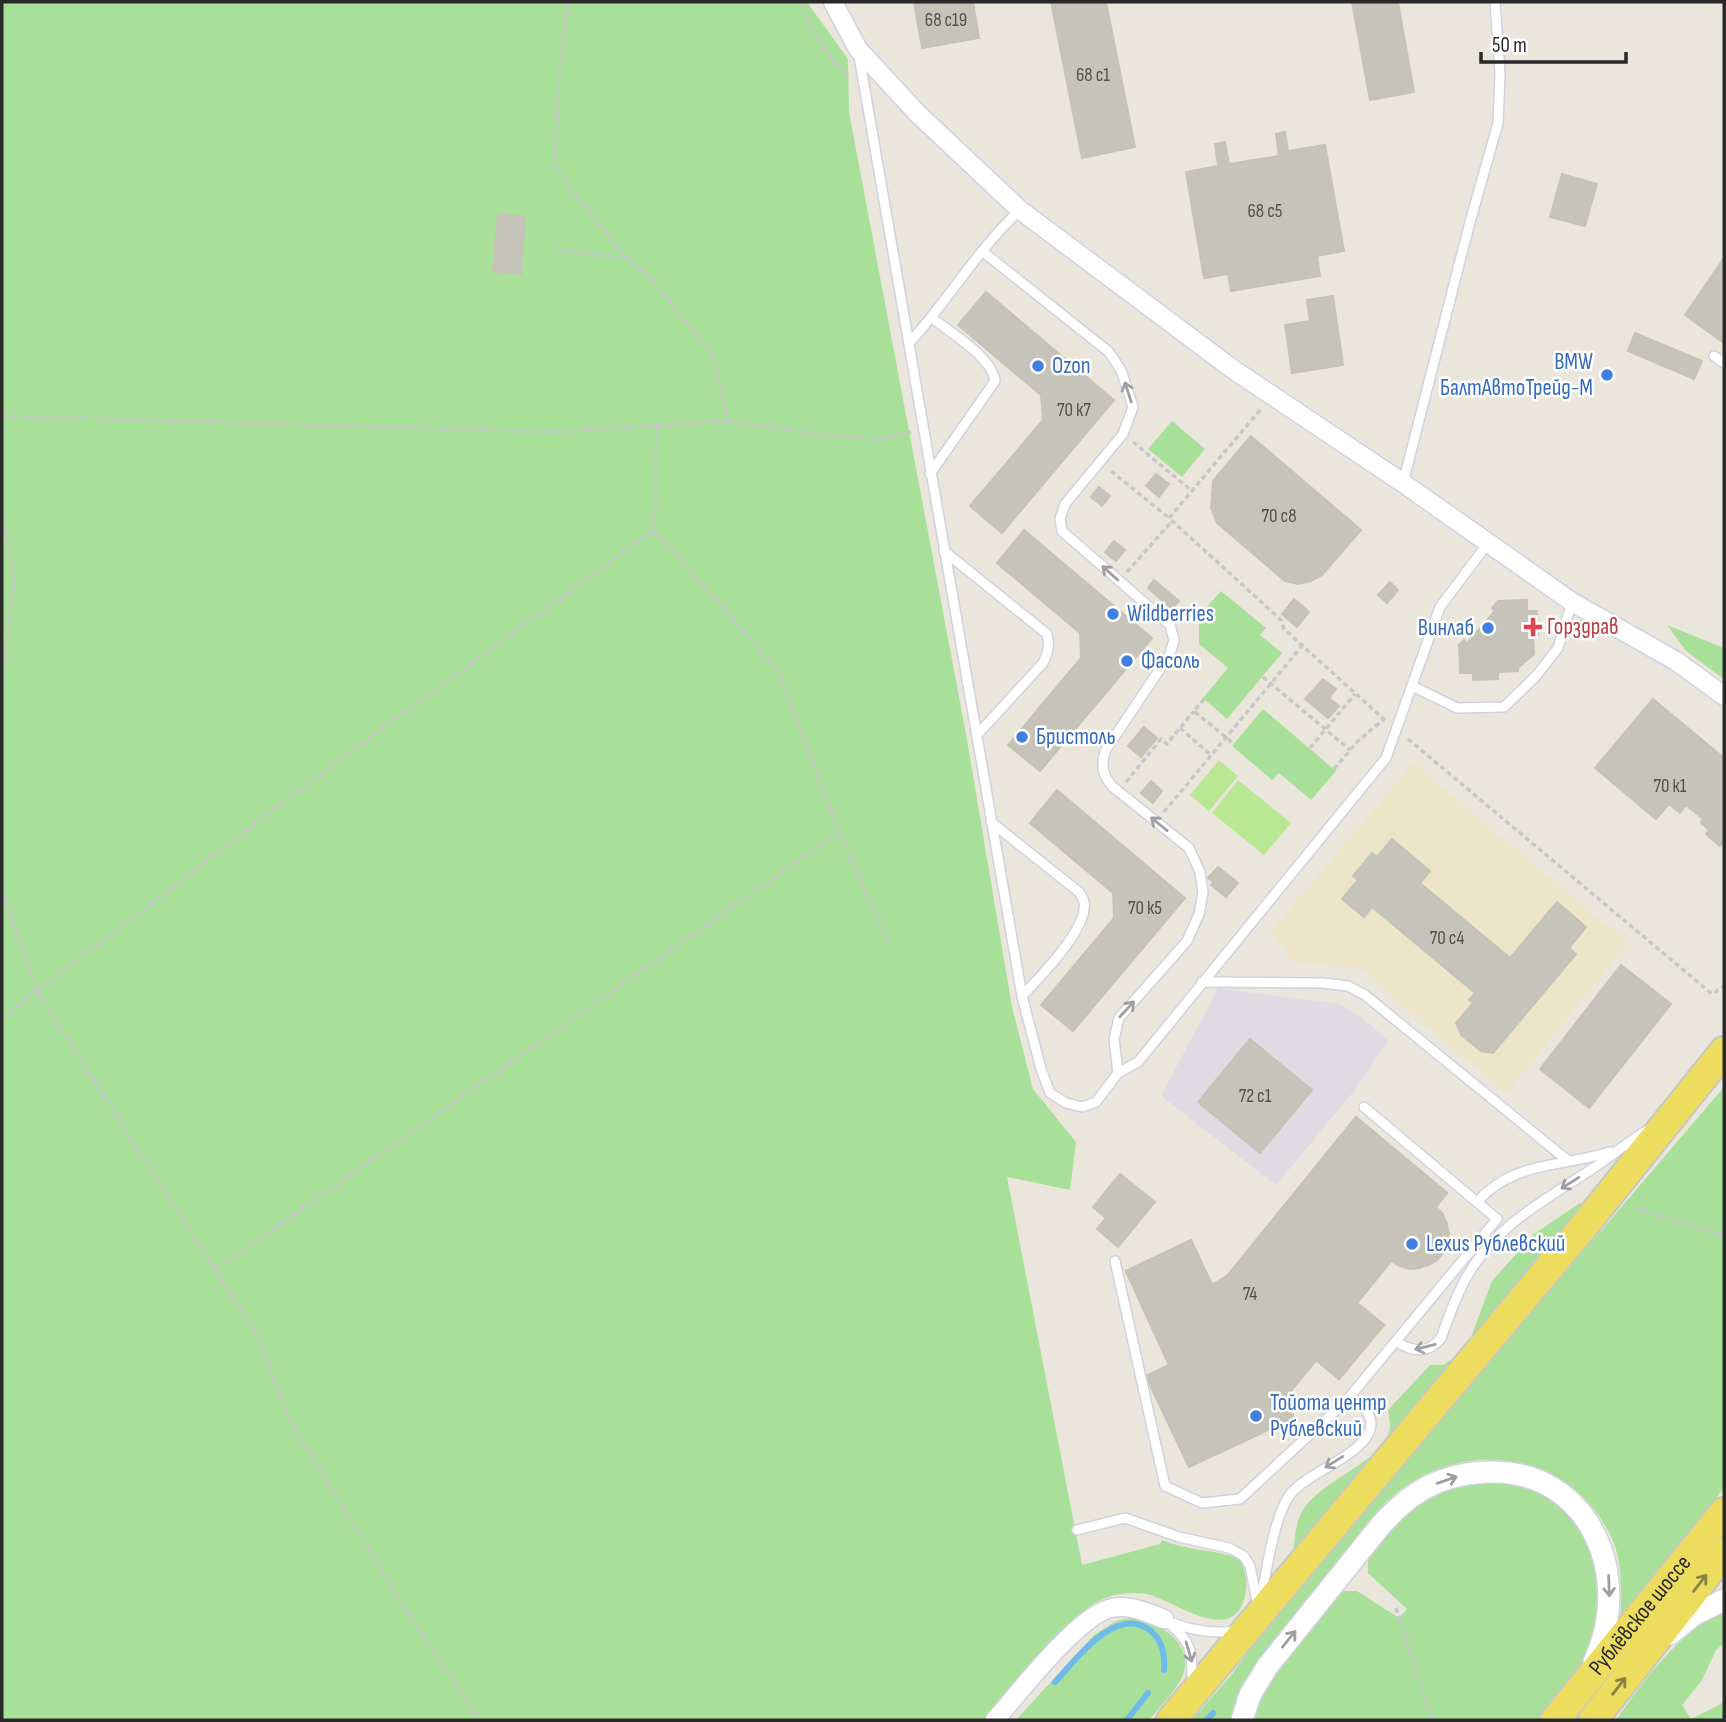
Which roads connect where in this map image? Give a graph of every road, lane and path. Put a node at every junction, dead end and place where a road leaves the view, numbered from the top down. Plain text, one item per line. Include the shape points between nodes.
1 (568, 2) edge
2 (799, 2) edge
3 (833, 2) edge
4 (1495, 2) edge
5 (858, 49) junction
6 (865, 87) junction
7 (1020, 210) junction
8 (556, 250) dead end
9 (982, 251) junction
10 (626, 258) junction
11 (932, 318) junction
12 (909, 343) junction
13 (1714, 356) dead end
14 (1724, 363) edge
15 (1275, 397) junction
16 (2, 416) edge
17 (727, 421) junction
18 (657, 427) junction
19 (923, 429) junction
20 (1123, 434) junction
21 (1100, 462) junction
22 (930, 474) junction
23 (1403, 483) junction
24 (1192, 491) junction
25 (2, 511) edge
26 (1170, 520) junction
27 (654, 530) junction
28 (1488, 543) junction
29 (944, 551) junction
30 (1119, 582) junction
31 (1572, 602) junction
32 (1302, 645) junction
33 (1263, 677) dead end
34 (2, 682) edge
35 (1270, 684) junction
36 (1412, 686) junction
37 (1356, 693) junction
38 (1724, 696) edge
39 (1204, 699) dead end
40 (1195, 711) junction
41 (1384, 719) junction
42 (1180, 728) junction
43 (1325, 730) junction
44 (1397, 730) junction
45 (977, 735) junction
46 (1226, 737) junction
47 (1234, 744) dead end
48 (1310, 748) dead end
49 (1350, 750) junction
50 (1211, 755) junction
51 (1334, 769) dead end
52 (1118, 791) junction
53 (1156, 821) junction
54 (991, 822) junction
55 (839, 832) junction
56 (2, 888) edge
57 (888, 943) dead end
58 (1202, 982) junction
59 (1724, 986) edge
60 (36, 990) junction
61 (1021, 996) junction
62 (2, 1018) edge
63 (1724, 1051) edge
64 (1118, 1073) junction
65 (1364, 1107) dead end
66 (1668, 1119) junction
67 (1615, 1150) junction
68 (1567, 1160) junction
69 (1477, 1202) junction
70 (1635, 1208) dead end
71 (1724, 1233) edge
72 (1115, 1261) dead end
73 (215, 1270) junction
74 (1397, 1342) junction
75 (1347, 1400) junction
76 (1724, 1511) edge
77 (1077, 1530) dead end
78 (1724, 1553) edge
79 (1724, 1600) edge
80 (1396, 1608) dead end
81 (1164, 1619) junction
82 (1253, 1622) junction
83 (1646, 1652) junction
84 (1581, 1689) junction
85 (1193, 1694) junction
86 (480, 1720) edge
87 (995, 1720) edge
88 (1171, 1720) edge
89 (1242, 1720) edge
90 (1432, 1720) edge
91 (1555, 1720) edge
92 (1593, 1720) edge

1 - 10 path via 555,167
2 - 6 path via 842,71
3 - 5 street
4 - 23 lane via 1498,123
5 - 6 lane
5 - 7 street via 937,133
6 - 12 lane
7 - 9 lane
7 - 15 street
8 - 10 path
9 - 11 lane
20 -> 9 lane via 1133,407 1121,370 1109,352
10 - 17 path via 653,281 714,357
11 - 12 lane
11 - 22 lane via 986,361 995,381
12 - 19 lane
13 - 14 lane
15 - 23 street
15 - 24 path
16 - 18 path via 552,432
17 - 18 path
17 - 19 path via 879,439
18 - 27 path
19 - 22 lane
20 - 21 lane
20 - 24 path
21 - 26 path
30 -> 21 lane via 1062,531 1060,519 1065,504
22 - 29 lane
23 - 28 street
24 - 26 path
25 - 34 path via 14,579
26 - 30 path
26 - 32 path via 1281,620
27 - 55 path via 778,670
27 - 60 path via 340,759
28 - 31 street
28 - 36 lane via 1440,607
29 - 45 lane
29 - 45 lane via 1047,634 1049,643 1043,663
30 - 52 lane via 1170,625 1174,640 1170,654 1105,751 1101,766 1106,780
31 - 36 lane via 1558,648 1504,707 1457,708
31 - 38 street via 1676,661
32 - 35 path
32 - 37 path
33 - 35 path
35 - 43 path
35 - 46 path
36 - 44 lane
37 - 41 path
37 - 43 path
39 - 40 path
40 - 42 path
40 - 46 path
41 - 44 path
41 - 49 path
42 - 50 path
42 - 52 path via 1167,744 1161,739
43 - 48 path
43 - 49 path
44 - 58 lane via 1386,758
44 - 59 path via 1712,995
45 - 54 lane
46 - 47 path
46 - 50 path
49 - 51 path
50 - 53 path
52 - 53 lane
64 -> 53 lane via 1114,1038 1119,1018 1187,941 1203,893 1189,848
54 - 61 lane
54 - 61 lane via 1079,892 1084,902 1081,922 1069,940
55 - 57 path
55 - 73 path
56 - 60 path
58 - 64 lane via 1138,1062
58 - 68 lane via 1348,986 1365,995
60 - 62 path
60 - 73 path
61 - 64 lane via 1050,1093 1066,1104 1082,1107 1096,1102
63 - 66 main road
65 - 69 lane
66 - 67 lane
66 - 82 main road
67 - 68 lane
67 -> 74 lane via 1513,1222 1486,1250 1469,1273 1435,1345 1416,1350
68 - 69 lane via 1499,1182
69 - 74 lane via 1497,1219
70 - 71 path
72 - 75 lane via 1165,1486 1202,1503 1240,1499
73 - 86 path via 260,1340 289,1419 405,1609
74 - 75 lane
75 -> 82 lane via 1366,1408 1371,1422 1368,1437 1289,1496
76 - 84 main road, Рублёвское шоссе
77 - 82 lane via 1125,1518 1229,1548 1244,1556 1250,1566
83 -> 78 main road, Рублёвское шоссе
79 - 83 street via 1695,1614
80 - 90 path
81 - 82 lane via 1217,1633
81 -> 85 lane via 1182,1634 1192,1653
81 - 87 street via 1125,1607 1093,1615
82 - 85 main road
92 -> 83 main road, Рублёвское шоссе
89 -> 84 street via 1267,1667 1381,1525 1419,1492 1471,1472 1521,1475 1546,1485 1569,1501 1601,1546 1609,1574 1610,1605 1604,1641
84 - 91 main road, Рублёвское шоссе
85 - 88 main road

